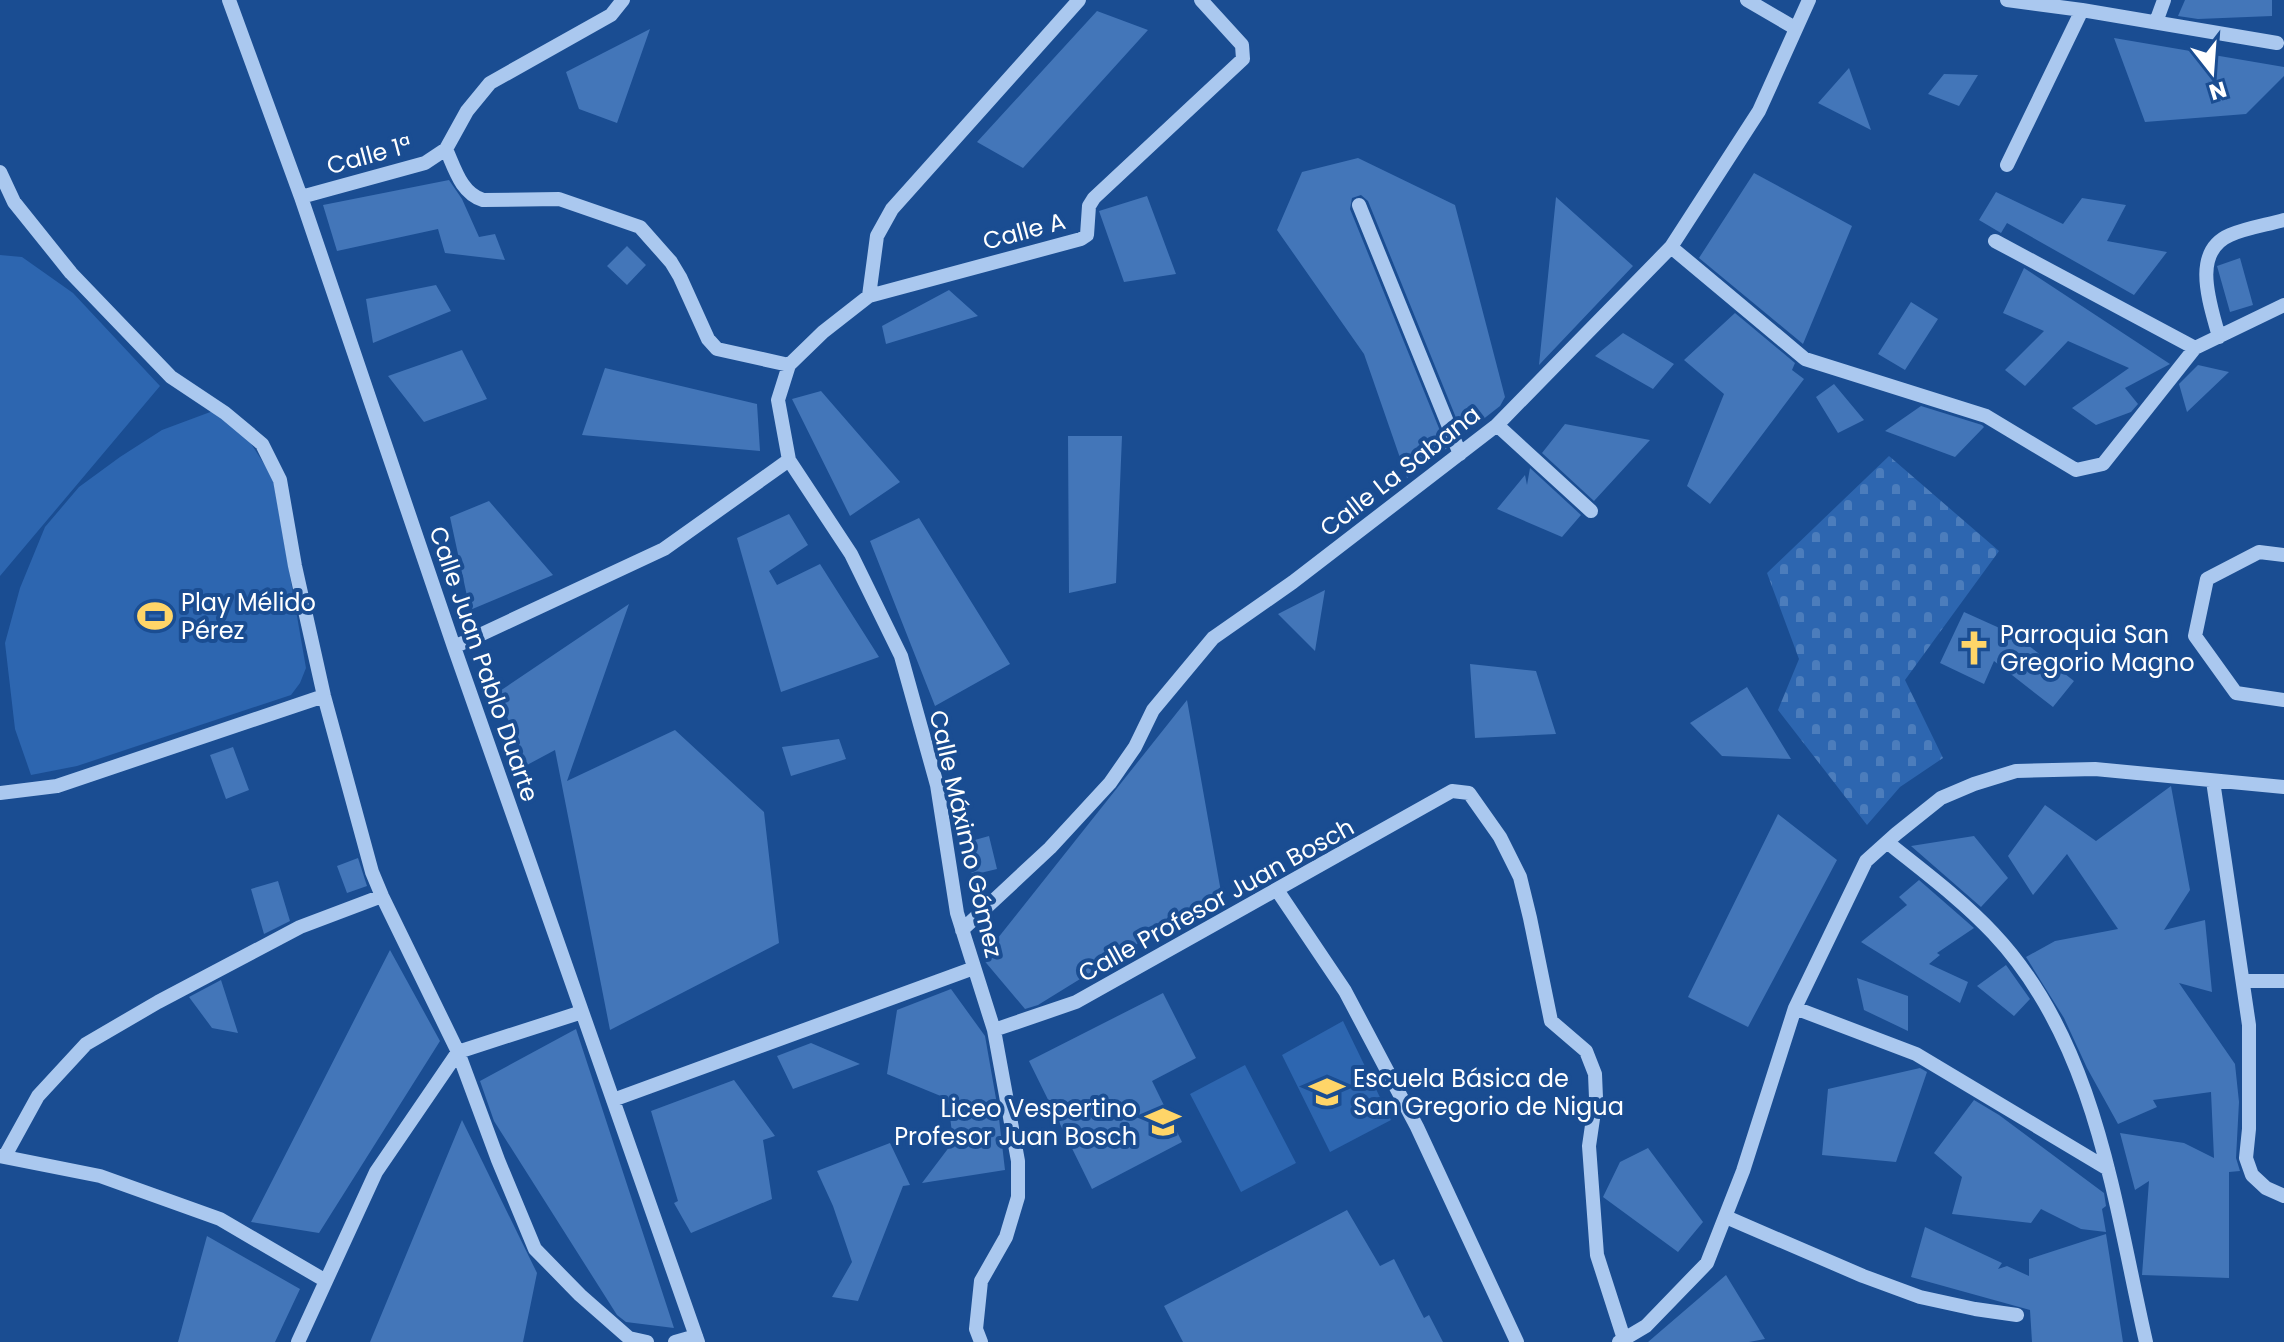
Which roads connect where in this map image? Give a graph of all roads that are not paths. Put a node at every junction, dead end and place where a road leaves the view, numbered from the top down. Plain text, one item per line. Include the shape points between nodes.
1 (229, 0) edge
2 (623, 0) edge
3 (1079, 0) edge
4 (1201, 0) edge
5 (1747, 0) edge
6 (1809, 0) edge
7 (2007, 0) edge
8 (2164, 0) edge
9 (2082, 10) junction
10 (2156, 22) junction
11 (1795, 28) junction
12 (2277, 43) dead end
13 (446, 149) junction
14 (2007, 165) dead end
15 (0, 172) edge
16 (301, 197) junction
17 (1359, 205) dead end
18 (2284, 220) edge
19 (1995, 241) dead end
20 (1671, 247) junction
21 (869, 296) junction
22 (2284, 305) edge
23 (2219, 337) junction
24 (2195, 348) junction
25 (789, 365) junction
26 (1497, 425) junction
27 (1460, 454) junction
28 (789, 460) junction
29 (1591, 511) dead end
30 (2284, 555) edge
31 (454, 647) junction
32 (324, 696) junction
33 (2284, 700) edge
34 (2213, 781) junction
35 (2284, 787) edge
36 (0, 793) edge
37 (1887, 842) junction
38 (1277, 890) junction
39 (382, 896) junction
40 (962, 930) junction
41 (974, 968) junction
42 (2243, 981) junction
43 (2284, 981) edge
44 (1795, 1008) junction
45 (582, 1012) junction
46 (994, 1030) junction
47 (458, 1052) junction
48 (613, 1100) junction
49 (2, 1156) edge
50 (2108, 1169) junction
51 (2284, 1196) edge
52 (1726, 1217) junction
53 (326, 1281) junction
54 (2017, 1315) dead end
55 (697, 1339) edge
56 (1621, 1340) edge
57 (298, 1342) edge
58 (647, 1342) edge
59 (675, 1342) edge
60 (981, 1342) edge
61 (1517, 1342) edge
62 (2146, 1342) edge

1 - 16 street, Calle Juan Pablo Duarte
2 - 13 street, Calle 1ª via 611,15 490,83
3 - 21 street via 892,209 877,236
4 - 21 street, Calle A via 1242,45 1243,59 1094,198 1087,235
5 - 11 street
6 - 11 street, Calle La Sabana
7 - 9 street
8 - 10 street
9 - 10 street
9 - 14 street
10 - 12 street
11 - 20 street, Calle La Sabana via 1759,111
13 - 16 street, Calle 1ª via 425,163
13 - 25 street via 472,197 559,199 640,227 676,269 717,349
15 - 32 street via 14,202 71,273 171,377 262,444 280,480
16 - 31 street, Calle Juan Pablo Duarte
17 - 27 street
18 - 23 street via 2227,236 2212,249 2204,277
19 - 24 street
20 - 24 street via 1805,359 1986,416 2076,470 2103,464
20 - 26 street, Calle La Sabana
21 - 25 street
22 - 23 street
23 - 24 street
25 - 28 street, Calle Máximo Gómez via 778,400
26 - 27 street, Calle La Sabana
26 - 29 street
27 - 40 street, Calle La Sabana via 1213,638 1153,710 1110,783
28 - 31 street via 664,549
28 - 40 street, Calle Máximo Gómez via 851,554 901,656 937,785
30 - 33 street via 2259,552 2207,579 2195,636 2236,693
31 - 45 street, Calle Juan Pablo Duarte
32 - 36 street via 57,786
32 - 39 street
34 - 35 street
34 - 37 street via 2095,769 2016,771 1941,798
34 - 42 street
37 - 44 street via 1866,861
37 - 50 street via 1994,933 2024,972 2053,1019 2094,1113
38 - 46 street, Calle Profesor Juan Bosch via 1076,1002
38 - 56 street, Calle Profesor Juan Bosch via 1452,791 1469,793 1520,877 1551,1021 1586,1051 1595,1074 1589,1146 1597,1255
38 - 61 street via 1345,991 1374,1045
39 - 47 street
39 - 49 street via 300,927 86,1044 38,1096
40 - 41 street, Calle Máximo Gómez
41 - 46 street, Calle Máximo Gómez
41 - 48 street
42 - 43 street
42 - 51 street via 2249,1041 2246,1158 2252,1175
44 - 50 street via 1916,1054
44 - 52 street
45 - 47 street
45 - 48 street, Calle Juan Pablo Duarte
46 - 60 street, Calle Máximo Gómez via 1018,1161 1018,1197 1006,1237 981,1281 976,1329
47 - 53 street via 376,1172
47 - 58 street via 535,1249 629,1338
48 - 55 street, Calle Juan Pablo Duarte
49 - 53 street via 100,1176 220,1219
50 - 62 street
52 - 54 street via 1920,1297
52 - 56 street via 1707,1263 1646,1326
53 - 57 street
55 - 59 street

